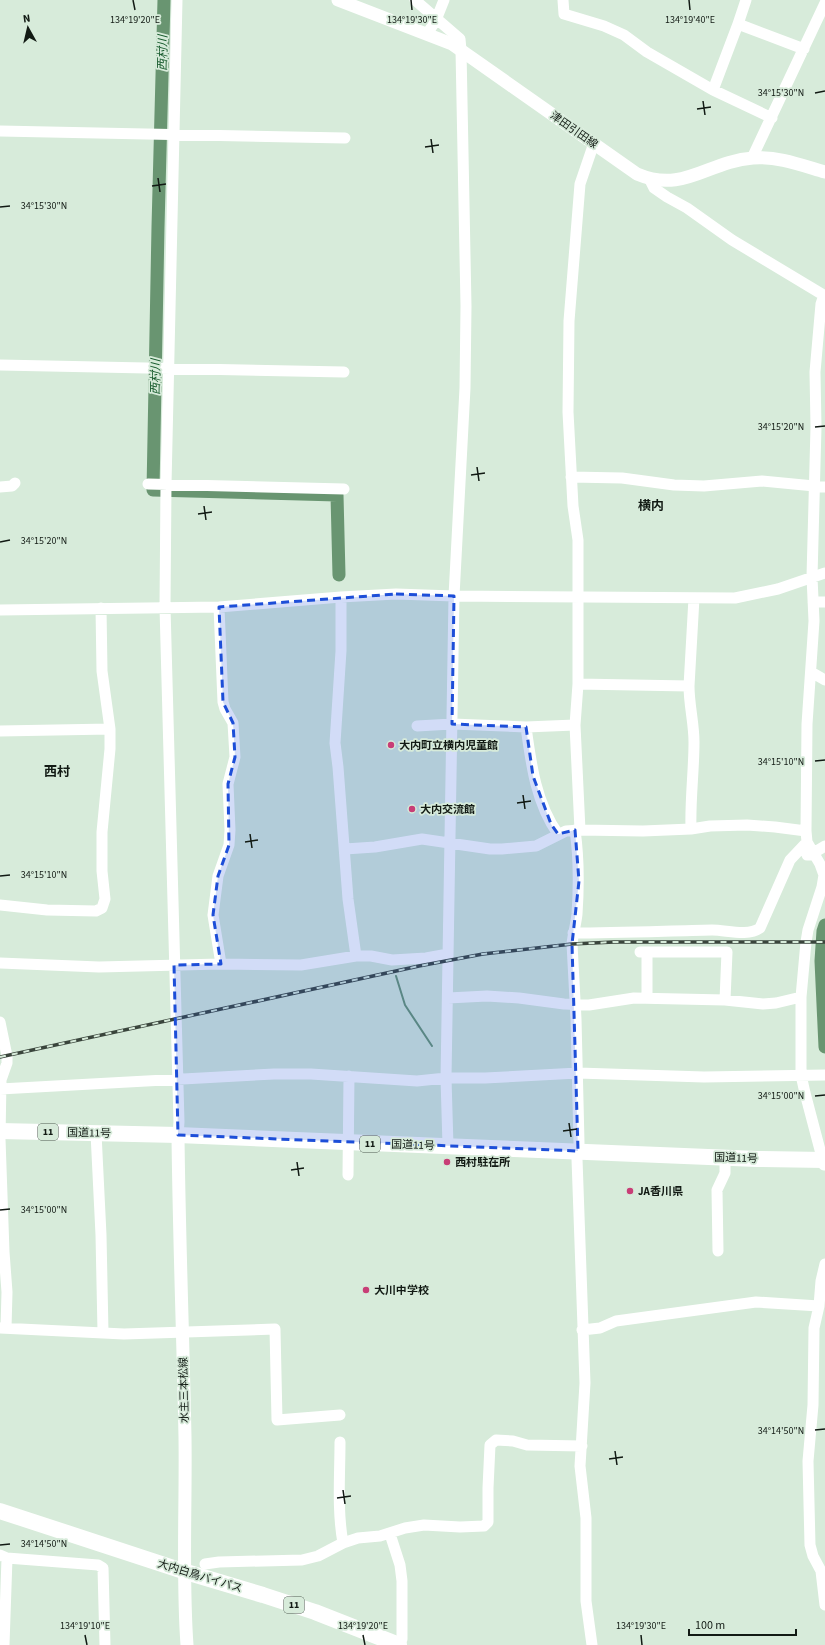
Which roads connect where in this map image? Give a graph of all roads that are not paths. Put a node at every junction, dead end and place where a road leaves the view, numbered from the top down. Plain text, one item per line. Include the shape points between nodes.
1 (177, 0) edge
2 (339, 0) edge
3 (415, 0) edge
4 (444, 0) edge
5 (563, 0) edge
6 (746, 0) edge
7 (825, 3) edge
8 (436, 20) junction
9 (738, 24) junction
10 (427, 34) junction
11 (804, 49) junction
12 (461, 50) junction
13 (713, 90) junction
14 (772, 118) junction
15 (0, 131) edge
16 (174, 135) junction
17 (345, 138) dead end
18 (594, 143) junction
19 (752, 158) junction
20 (825, 172) edge
21 (650, 180) junction
22 (824, 295) edge
23 (0, 365) edge
24 (168, 369) junction
25 (344, 372) dead end
26 (571, 477) junction
27 (15, 483) dead end
28 (148, 484) dead end
29 (166, 485) junction
30 (0, 487) edge
31 (820, 487) edge
32 (344, 489) dead end
33 (825, 573) edge
34 (812, 577) junction
35 (454, 596) junction
36 (341, 597) junction
37 (577, 597) junction
38 (694, 598) junction
39 (813, 602) junction
40 (825, 602) edge
41 (166, 607) junction
42 (219, 607) junction
43 (101, 608) junction
44 (0, 610) edge
45 (812, 672) junction
46 (825, 680) edge
47 (578, 684) junction
48 (689, 686) junction
49 (452, 724) junction
50 (575, 725) junction
51 (417, 726) dead end
52 (526, 727) junction
53 (110, 729) junction
54 (0, 731) edge
55 (691, 829) junction
56 (578, 830) junction
57 (558, 834) junction
58 (806, 837) junction
59 (450, 842) junction
60 (825, 846) edge
61 (345, 849) junction
62 (814, 853) junction
63 (794, 854) junction
64 (0, 905) edge
65 (573, 933) junction
66 (448, 954) junction
67 (356, 956) junction
68 (0, 963) edge
69 (221, 964) junction
70 (174, 965) junction
71 (801, 997) junction
72 (448, 998) junction
73 (647, 998) junction
74 (725, 1000) junction
75 (575, 1005) junction
76 (0, 1022) edge
77 (578, 1073) junction
78 (805, 1075) junction
79 (825, 1075) edge
80 (349, 1076) junction
81 (446, 1078) junction
82 (178, 1080) junction
83 (0, 1089) edge
84 (0, 1131) edge
85 (96, 1133) junction
86 (178, 1135) junction
87 (348, 1143) junction
88 (448, 1146) junction
89 (578, 1151) junction
90 (725, 1158) junction
91 (824, 1162) edge
92 (348, 1175) dead end
93 (718, 1251) dead end
94 (825, 1264) edge
95 (819, 1306) junction
96 (3, 1328) edge
97 (582, 1330) junction
98 (103, 1332) junction
99 (183, 1332) junction
100 (340, 1415) dead end
101 (340, 1442) dead end
102 (582, 1446) junction
103 (2, 1511) edge
104 (390, 1534) junction
105 (343, 1543) junction
106 (4, 1557) edge
107 (205, 1564) dead end
108 (186, 1572) junction
109 (825, 1605) edge
110 (2, 1623) edge
111 (4, 1645) edge
112 (105, 1645) edge
113 (187, 1645) edge
114 (399, 1645) edge
115 (592, 1645) edge

1 - 16 street
2 - 10 main road, 津田引田線
3 - 8 street
4 - 8 street
5 - 13 street via 564,14 624,35 647,52
6 - 9 street
7 - 11 street
8 - 10 street
8 - 12 street via 460,39
9 - 11 street
9 - 13 street
10 - 12 main road, 津田引田線
11 - 14 street
12 - 18 main road, 津田引田線
12 - 35 street via 465,388
13 - 14 street
14 - 19 street
15 - 16 street
16 - 17 street
16 - 24 street
18 - 21 main road, 津田引田線 via 637,174
18 - 26 street via 580,184 569,322 568,412
19 - 20 main road, 津田引田線 via 777,159
19 - 21 main road, 津田引田線 via 734,161 684,179
21 - 22 street via 654,188 732,240
22 - 31 street via 815,372
23 - 24 street
24 - 25 street
24 - 29 street
26 - 31 street via 622,478 674,485 704,486 762,481
26 - 37 street via 578,540
27 - 30 street via 12,486
28 - 29 street
29 - 32 street
29 - 41 street
31 - 34 street
33 - 34 street
34 - 38 street via 778,589 735,598
34 - 39 street
35 - 36 street via 396,594
35 - 37 street
35 - 49 street
36 - 42 street
36 - 61 street via 335,743
37 - 38 street
37 - 47 street
38 - 48 street
39 - 40 street
39 - 45 street
41 - 42 street
41 - 43 street
41 - 70 street
42 - 69 street via 223,702 233,723 235,756 228,784 228,845 218,876 212,915
43 - 44 street
43 - 53 street via 102,671
45 - 46 street
45 - 58 street via 807,724
47 - 48 street
47 - 50 street
48 - 55 street via 694,740
49 - 51 street
49 - 52 street
49 - 59 street
50 - 52 street
50 - 56 street
52 - 57 street via 533,776 551,824
53 - 54 street
53 - 64 street via 102,832 105,899 102,908 96,911 47,910
55 - 56 street
55 - 58 street via 747,825 775,827
56 - 57 street
56 - 65 street via 579,881 577,916
57 - 59 street via 536,846 502,849
58 - 62 street
58 - 63 street
59 - 61 street via 422,839
59 - 66 street
60 - 62 street
61 - 67 street via 348,900
62 - 63 street
62 - 71 street via 824,875 808,930
63 - 65 street via 760,928 755,932 714,930
65 - 75 street
66 - 67 street via 392,960
66 - 72 street
67 - 69 street via 301,965
68 - 70 street via 99,967
69 - 70 street
70 - 82 street
71 - 74 street via 763,1004
71 - 78 street
72 - 75 street via 487,996
72 - 81 street
73 - 74 street
73 - 74 street via 644,952 727,952
73 - 75 street
75 - 77 street
76 - 83 street via 7,1062
77 - 78 street via 704,1077
77 - 81 street
77 - 89 street
78 - 79 street
78 - 91 street via 805,1093
80 - 81 street via 417,1081
80 - 82 street via 274,1074
80 - 87 street
81 - 88 street
82 - 83 street
82 - 86 street
83 - 84 street
84 - 85 highway, 国道11号 / 11
84 - 96 street via 7,1292
85 - 86 highway, 国道11号 / 11
85 - 98 street
86 - 87 highway, 国道11号 / 11
86 - 99 main road, 水主三本松線
87 - 88 highway, 国道11号 / 11
87 - 92 street
88 - 89 highway, 国道11号 / 11
89 - 90 highway, 国道11号 / 11
89 - 97 street
90 - 91 highway, 国道11号 / 11
90 - 93 street via 725,1173 717,1190
94 - 95 street
95 - 97 street via 756,1302 616,1322 600,1328
95 - 109 street via 814,1328 813,1405 808,1461 809,1528 813,1556 821,1571
96 - 98 street
97 - 102 street via 585,1383
98 - 99 street
99 - 100 street via 275,1329 277,1420
99 - 108 main road, 水主三本松線
101 - 105 street via 339,1510
102 - 104 street via 527,1445 496,1440 490,1445 488,1522 484,1526 424,1525
102 - 115 street via 581,1478 587,1537 586,1601
103 - 108 highway, 大内白鳥バイパス / 11
104 - 105 street via 358,1538
104 - 114 street via 400,1565 402,1581 402,1639
105 - 107 street via 318,1556 302,1560
106 - 110 street
106 - 112 street via 98,1565 103,1568
108 - 113 main road, 水主三本松線
108 - 114 highway, 大内白鳥バイパス / 11 via 315,1612
110 - 111 street

